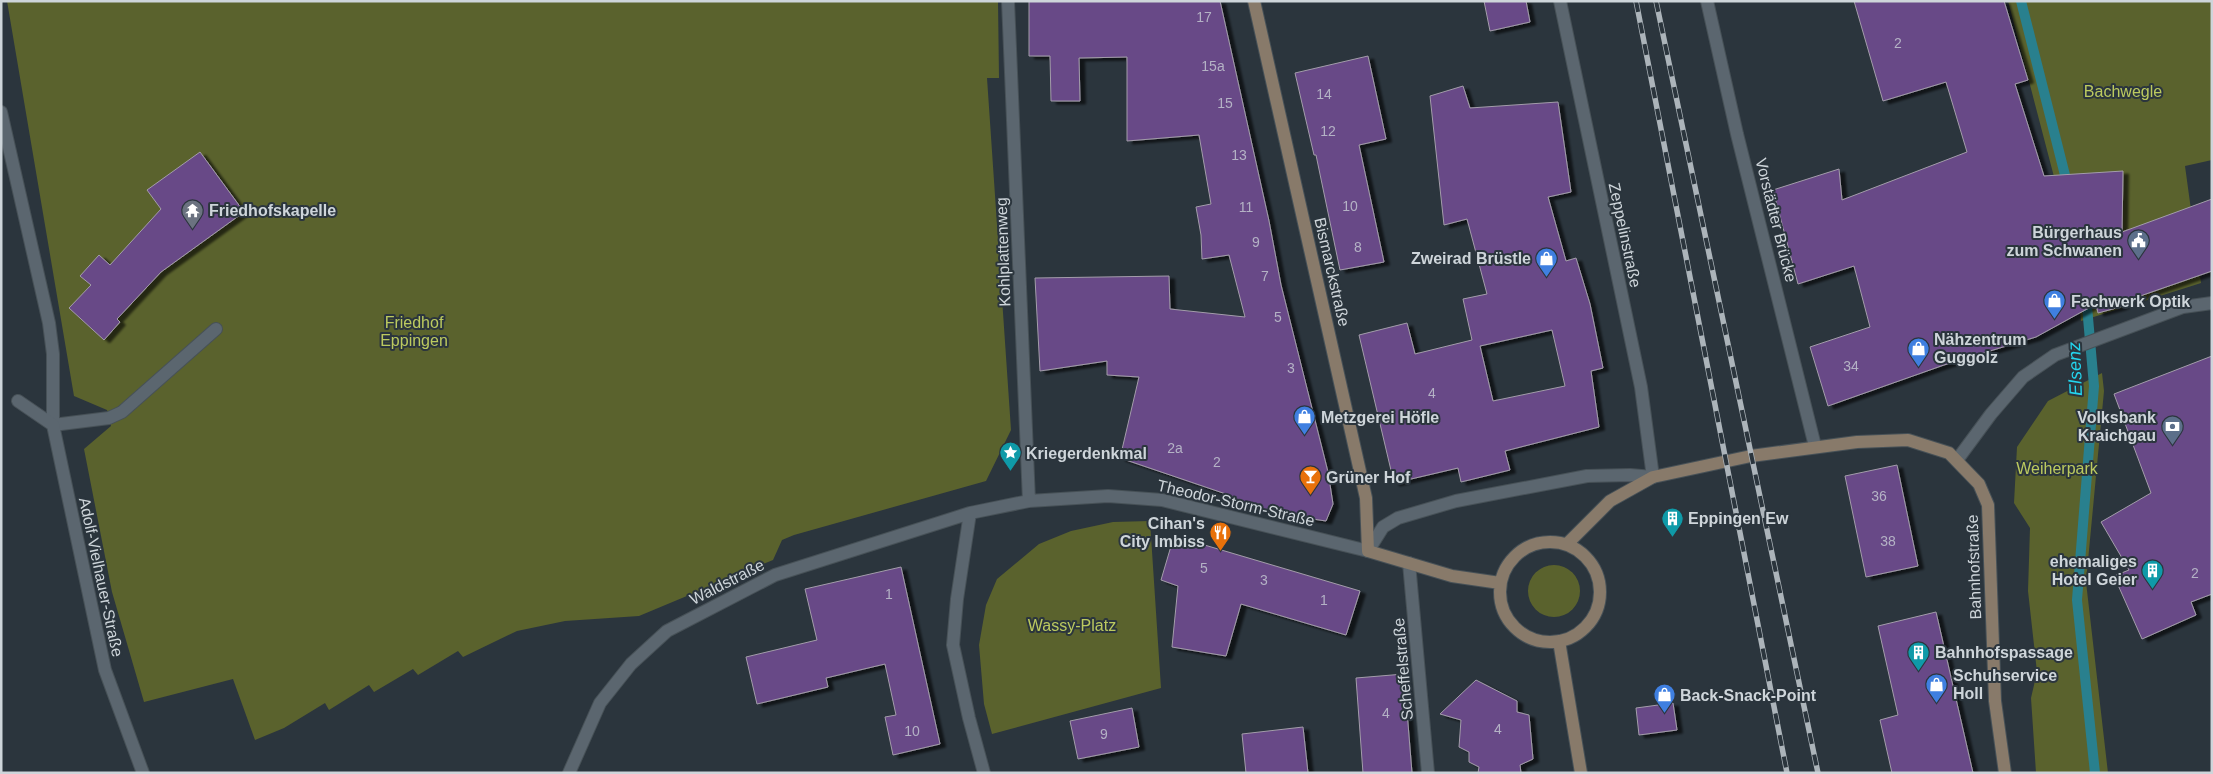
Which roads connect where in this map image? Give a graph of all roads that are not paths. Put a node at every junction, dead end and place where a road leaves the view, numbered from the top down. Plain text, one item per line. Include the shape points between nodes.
1 (1008, 1) edge
2 (1254, 1) edge
3 (1560, 1) edge
4 (1707, 1) edge
5 (1, 112) edge
6 (2212, 303) edge
7 (216, 329) dead end
8 (18, 401) dead end
9 (52, 425) junction
10 (1815, 446) junction
11 (1957, 460) junction
12 (1653, 477) junction
13 (1029, 501) junction
14 (970, 513) junction
15 (1567, 544) junction
16 (1368, 551) junction
17 (1409, 562) junction
18 (1500, 583) junction
19 (1559, 642) junction
20 (143, 773) edge
21 (569, 773) edge
22 (984, 773) edge
23 (1428, 773) edge
24 (1581, 773) edge
25 (2005, 773) edge

1 - 13 street, Kohlplattenweg
2 - 16 street, Bismarckstraße via 1366,498
3 - 12 street, Zeppelinstraße via 1641,387
4 - 10 street, Vorstädter Brücke
5 - 9 street, Adolf-Vielhauer-Straße via 49,323 54,354
6 - 11 street via 2183,307 2054,355 2023,377
7 - 9 street via 122,412 109,418
8 - 9 street
9 - 20 street, Adolf-Vielhauer-Straße via 104,670
10 - 11 street, Bahnhofstraße via 1908,440 1949,453
10 - 12 street
11 - 25 street, Bahnhofstraße via 1979,484 1988,505 1995,701
12 - 15 street via 1610,501
12 - 16 street via 1587,476 1456,501 1398,518 1383,526
13 - 14 street, Theodor-Storm-Straße
13 - 16 street, Theodor-Storm-Straße via 1108,496 1162,500
14 - 21 street, Waldstraße via 775,575 667,631 631,664 600,702
14 - 22 street via 953,645
15 - 18 street via 1550,541 1524,548 1506,566
15 - 19 street via 1590,561 1598,577 1600,596 1590,622 1577,635
16 - 17 street, Theodor-Storm-Straße
17 - 18 street, Theodor-Storm-Straße via 1452,576
17 - 23 street, Scheffelstraße
18 - 19 street via 1500,600 1511,624 1533,640
19 - 24 street

